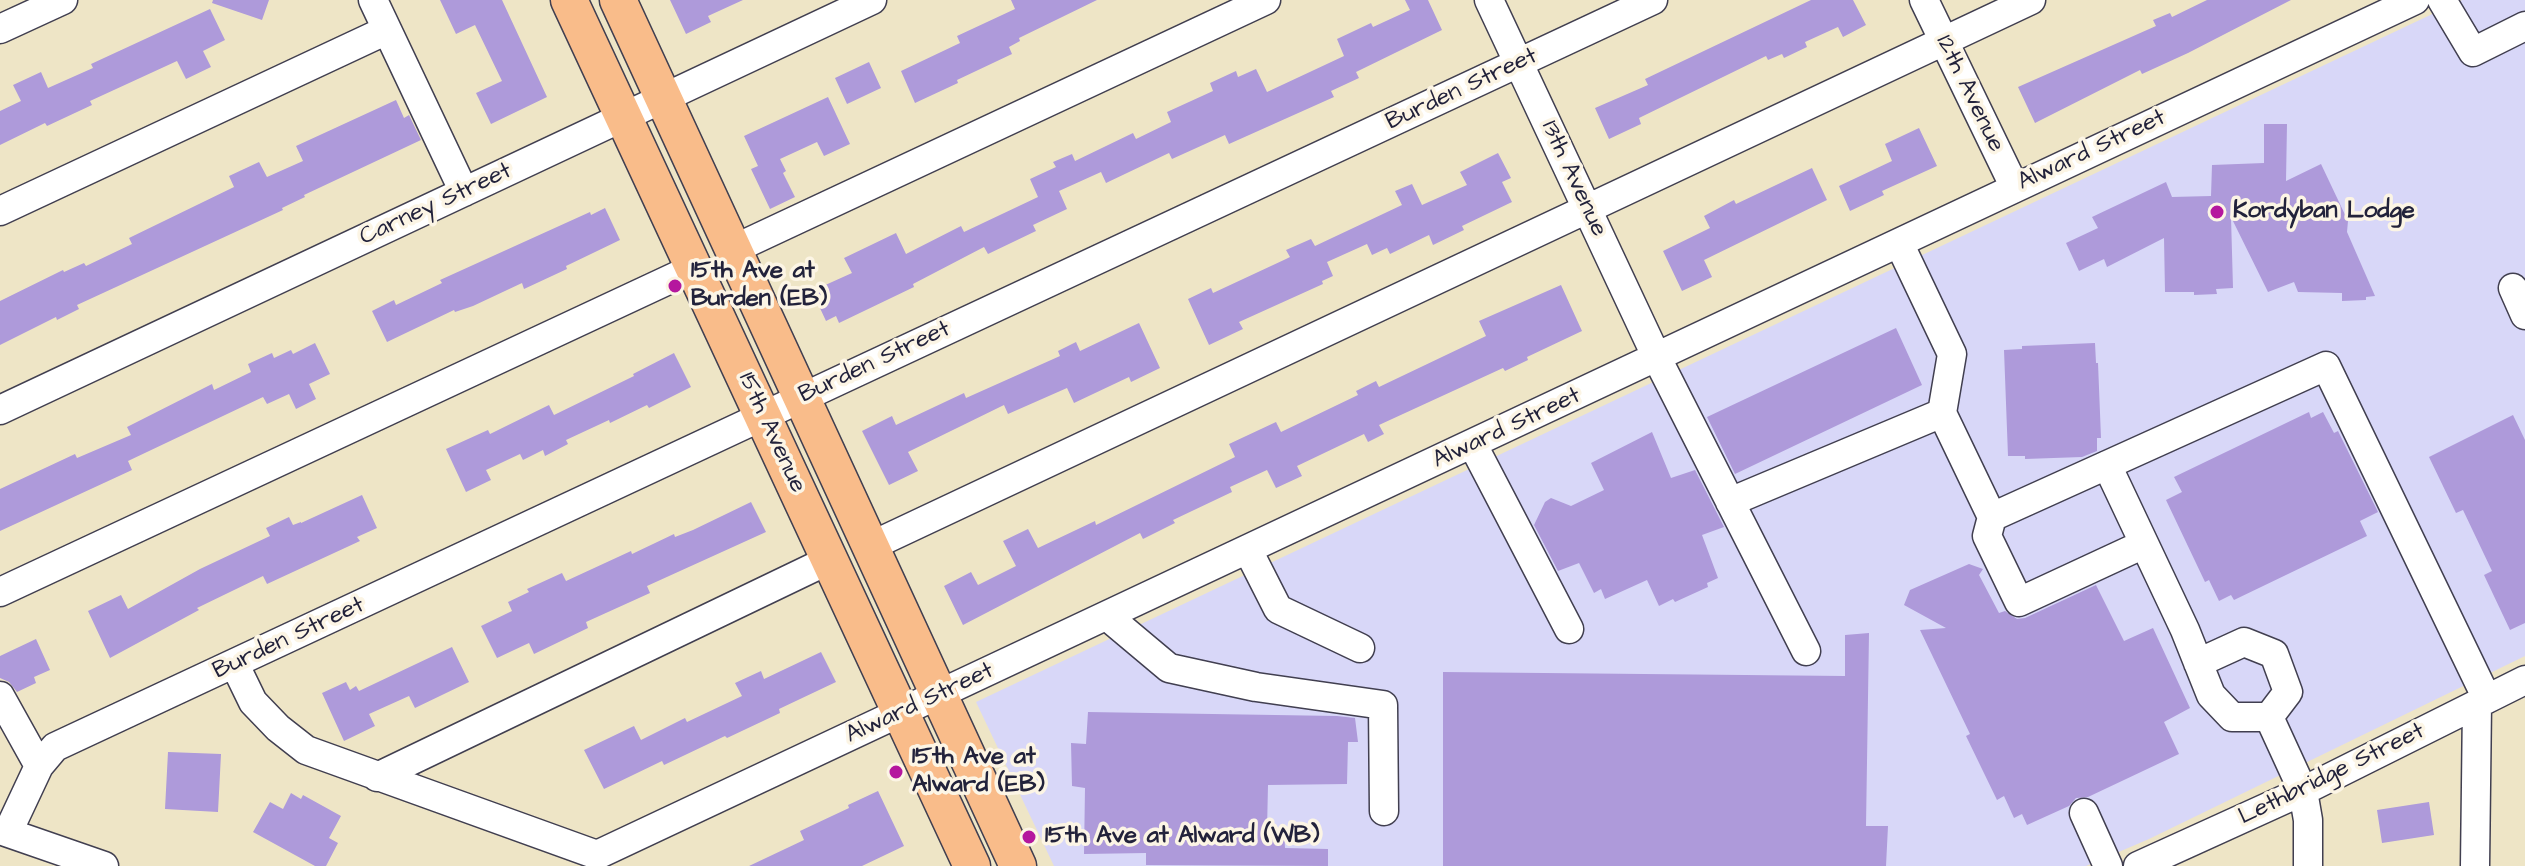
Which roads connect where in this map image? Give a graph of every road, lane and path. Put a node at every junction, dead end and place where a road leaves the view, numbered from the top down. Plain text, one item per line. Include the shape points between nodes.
1 (63, 0) edge
2 (373, 0) edge
3 (569, 0) edge
4 (618, 0) edge
5 (872, 0) edge
6 (1266, 0) edge
7 (1489, 0) edge
8 (1653, 0) edge
9 (1924, 0) edge
10 (2031, 0) edge
11 (2415, 0) edge
12 (2442, 0) edge
13 (2525, 26) edge
14 (0, 29) edge
15 (387, 30) junction
16 (1944, 41) junction
17 (1519, 64) junction
18 (662, 99) junction
19 (624, 117) junction
20 (2015, 188) junction
21 (464, 192) junction
22 (0, 211) edge
23 (1587, 211) junction
24 (1899, 243) junction
25 (732, 250) junction
26 (694, 268) junction
27 (2513, 288) dead end
28 (2525, 315) edge
29 (1657, 358) junction
30 (801, 397) junction
31 (0, 410) edge
32 (1942, 413) junction
33 (763, 416) junction
34 (1473, 445) junction
35 (2107, 465) junction
36 (1730, 502) junction
37 (1992, 517) junction
38 (2144, 544) junction
39 (871, 546) junction
40 (1248, 550) junction
41 (831, 559) junction
42 (0, 592) edge
43 (1107, 616) junction
44 (1569, 629) dead end
45 (1360, 648) dead end
46 (1806, 651) dead end
47 (2198, 663) junction
48 (235, 665) junction
49 (2525, 680) edge
50 (939, 695) junction
51 (0, 696) edge
52 (2482, 701) junction
53 (901, 713) junction
54 (2269, 717) junction
55 (39, 766) junction
56 (377, 777) junction
57 (2303, 791) junction
58 (1384, 811) dead end
59 (2084, 813) dead end
60 (4, 831) edge
61 (2142, 865) edge
62 (104, 866) edge
63 (971, 866) edge
64 (1018, 866) edge
65 (2108, 866) edge
66 (2308, 866) edge
67 (2475, 866) edge

1 - 14 street
2 - 15 street
3 - 19 main road, 15th Avenue
4 - 18 main road, 15th Avenue
5 - 18 street, Carney Street
6 - 25 street
7 - 17 street, 13th Avenue
8 - 17 street, Burden Street
9 - 16 street, 12th Avenue
10 - 16 street
11 - 20 street, Alward Street
12 - 13 street via 2473,52
15 - 21 street
15 - 22 street
16 - 20 street, 12th Avenue
16 - 23 street
17 - 23 street, 13th Avenue
17 - 30 street, Burden Street
18 - 19 street, Carney Street
18 - 25 main road, 15th Avenue
19 - 21 street, Carney Street
19 - 26 main road, 15th Avenue
20 - 24 street, Alward Street
21 - 31 street, Carney Street
23 - 29 street, 13th Avenue
23 - 39 street
24 - 29 street, Alward Street
24 - 32 street via 1952,354
25 - 30 main road, 15th Avenue
26 - 33 main road, 15th Avenue
26 - 42 street
27 - 28 street
29 - 34 street, Alward Street
29 - 36 street, 13th Avenue
30 - 33 street, Burden Street
30 - 39 main road, 15th Avenue
32 - 36 street
32 - 37 street
33 - 41 main road, 15th Avenue
33 - 48 street, Burden Street
34 - 40 street, Alward Street
34 - 44 street
35 - 37 street
35 - 38 street
35 - 52 street via 2326,366
36 - 46 street, 13th Avenue
37 - 38 street via 1987,536 2019,602
38 - 47 street
39 - 50 main road, 15th Avenue
40 - 43 street, Alward Street
40 - 45 street via 1278,609
41 - 53 main road, 15th Avenue
41 - 56 street
43 - 50 street, Alward Street
43 - 58 street via 1169,668 1383,705
47 - 54 street via 2211,695 2232,717
47 - 54 street via 2244,642 2274,654 2288,692
48 - 55 street, Burden Street via 55,747
48 - 56 street via 253,702 278,728 306,750
49 - 52 street, Lethbridge Street
50 - 53 street, Alward Street
50 - 64 main road, 15th Avenue
51 - 55 street
52 - 57 street, Lethbridge Street
52 - 67 street
53 - 56 street, Alward Street via 597,855
53 - 63 main road, 15th Avenue
54 - 57 street
55 - 60 street, Burden Street
57 - 61 street, Lethbridge Street
57 - 66 street
59 - 65 street
60 - 62 street

